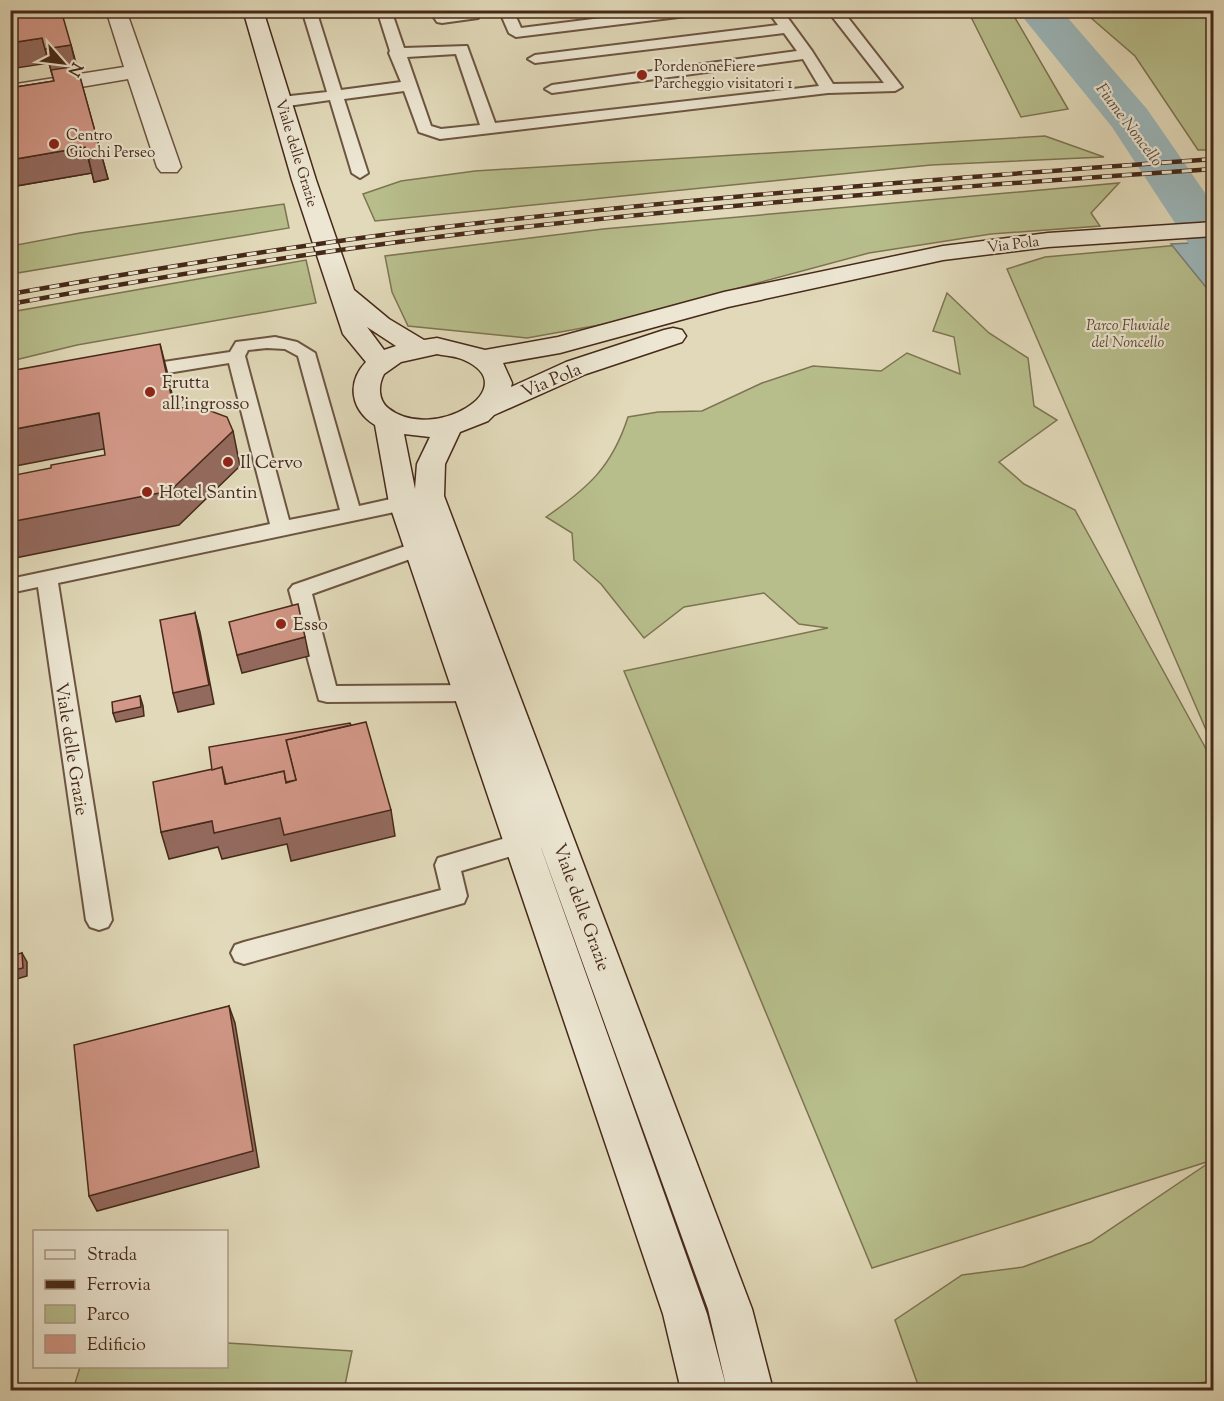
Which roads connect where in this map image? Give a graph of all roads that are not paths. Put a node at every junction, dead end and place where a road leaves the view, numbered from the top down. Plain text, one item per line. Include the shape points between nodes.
1 (116, 10) edge
2 (253, 10) edge
3 (309, 10) edge
4 (384, 10) edge
5 (436, 10) edge
6 (475, 10) edge
7 (506, 10) edge
8 (703, 10) edge
9 (774, 10) edge
10 (834, 10) edge
11 (787, 28) junction
12 (516, 33) junction
13 (396, 53) junction
14 (807, 54) junction
15 (137, 71) junction
16 (408, 86) junction
17 (551, 89) junction
18 (828, 89) junction
19 (10, 92) edge
20 (335, 94) junction
21 (281, 102) junction
22 (489, 129) junction
23 (169, 167) dead end
24 (360, 173) dead end
25 (1214, 229) edge
26 (815, 283) junction
27 (344, 295) junction
28 (420, 348) junction
29 (236, 356) junction
30 (483, 358) junction
31 (381, 363) junction
32 (124, 374) edge
33 (490, 407) junction
34 (388, 421) junction
35 (449, 427) junction
36 (404, 503) junction
37 (351, 514) junction
38 (281, 527) junction
39 (420, 548) junction
40 (47, 578) junction
41 (10, 586) edge
42 (470, 693) junction
43 (538, 838) junction
44 (99, 920) dead end
45 (244, 953) dead end
46 (704, 1390) edge
47 (750, 1390) edge

1 - 15 main road
2 - 21 main road, Viale delle Grazie
3 - 20 lane
4 - 13 lane
5 - 6 lane via 442,19 473,15
7 - 12 lane
8 - 12 lane
9 - 11 lane
10 - 18 lane via 895,87
11 - 14 lane
11 - 17 lane
12 - 17 lane
13 - 16 lane
13 - 22 lane via 462,49
14 - 17 lane
14 - 18 lane
15 - 19 main road
15 - 23 main road
16 - 20 lane
16 - 22 lane via 424,129 440,134
17 - 18 lane
17 - 22 lane
20 - 21 lane
20 - 24 lane
21 - 27 main road, Viale delle Grazie
25 - 26 main road, Via Pola via 1048,240 908,259
26 - 30 main road, Via Pola via 724,300 560,345
26 - 33 main road, Via Pola via 735,316 576,368
27 - 28 main road via 380,325
27 - 31 main road, Viale delle Grazie via 356,334
28 - 30 main road via 454,348
28 - 31 main road
29 - 32 lane
29 - 37 lane via 242,346 271,341 297,346 306,353
29 - 38 lane
30 - 33 main road via 495,369 500,381
31 - 34 main road via 365,387 366,400
33 - 35 main road via 479,416
34 - 35 main road via 406,427
34 - 36 main road, Viale delle Grazie
35 - 43 main road, Viale delle Grazie via 431,464 429,496
36 - 37 lane
36 - 39 main road, Viale delle Grazie
37 - 38 lane
38 - 40 lane
39 - 42 main road, Viale delle Grazie
39 - 42 lane via 300,590 327,694
40 - 41 lane
40 - 44 lane, Viale delle Grazie
42 - 43 main road, Viale delle Grazie
43 - 45 lane via 447,865 455,896
43 - 46 main road, Viale delle Grazie via 685,1314
43 - 47 main road, Viale delle Grazie via 730,1310

